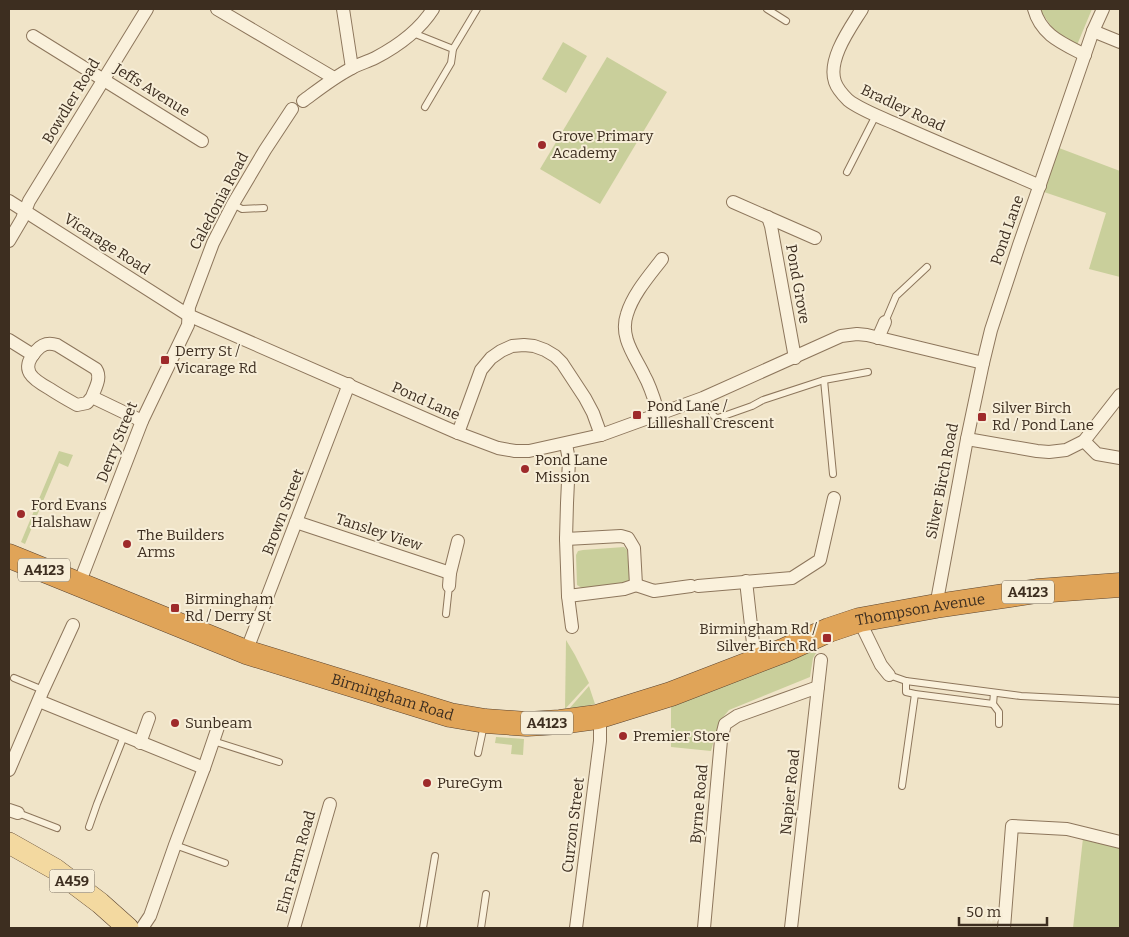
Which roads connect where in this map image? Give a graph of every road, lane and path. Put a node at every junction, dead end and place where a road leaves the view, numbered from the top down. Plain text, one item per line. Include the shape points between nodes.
1 (147, 9) edge
2 (217, 9) edge
3 (343, 9) edge
4 (433, 9) edge
5 (476, 9) edge
6 (768, 9) edge
7 (862, 9) edge
8 (1034, 9) edge
9 (1103, 9) edge
10 (786, 21) dead end
11 (1093, 31) junction
12 (413, 33) junction
13 (33, 36) dead end
14 (1120, 42) edge
15 (453, 49) junction
16 (1085, 55) junction
17 (352, 68) junction
18 (334, 78) junction
19 (104, 79) junction
20 (303, 102) dead end
21 (425, 107) dead end
22 (292, 109) dead end
23 (876, 115) junction
24 (202, 141) dead end
25 (848, 172) dead end
26 (1040, 186) junction
27 (9, 201) edge
28 (733, 202) dead end
29 (233, 204) junction
30 (264, 208) dead end
31 (26, 212) junction
32 (768, 217) junction
33 (815, 238) dead end
34 (9, 241) edge
35 (662, 259) dead end
36 (928, 267) dead end
37 (188, 314) junction
38 (885, 322) joint
39 (878, 338) junction
40 (9, 340) edge
41 (32, 355) junction
42 (795, 358) junction
43 (983, 363) junction
44 (868, 372) dead end
45 (824, 380) junction
46 (349, 384) junction
47 (1120, 396) edge
48 (92, 397) junction
49 (706, 397) junction
50 (660, 415) junction
51 (142, 421) junction
52 (458, 433) junction
53 (601, 435) junction
54 (967, 438) junction
55 (1084, 441) junction
56 (566, 444) junction
57 (1120, 458) edge
58 (833, 474) dead end
59 (834, 498) dead end
60 (296, 522) junction
61 (566, 539) junction
62 (458, 541) dead end
63 (9, 556) edge
64 (450, 580) junction
65 (746, 581) junction
66 (79, 584) junction
67 (636, 585) junction
68 (1120, 585) edge
69 (568, 596) junction
70 (936, 606) junction
71 (446, 614) dead end
72 (860, 620) junction
73 (73, 625) dead end
74 (572, 627) dead end
75 (785, 650) joint
76 (246, 652) junction
77 (821, 660) dead end
78 (755, 661) junction
79 (889, 675) joint
80 (14, 678) dead end
81 (906, 681) junction
82 (818, 686) junction
83 (946, 686) junction
84 (994, 693) junction
85 (915, 694) junction
86 (41, 696) junction
87 (944, 698) junction
88 (1120, 701) edge
89 (993, 704) junction
90 (149, 718) dead end
91 (485, 721) junction
92 (1000, 724) dead end
93 (600, 726) dead end
94 (218, 727) dead end
95 (124, 736) junction
96 (213, 741) junction
97 (140, 743) junction
98 (478, 754) dead end
99 (279, 762) dead end
100 (204, 768) junction
101 (9, 770) edge
102 (902, 786) dead end
103 (330, 804) dead end
104 (13, 812) edge
105 (89, 827) dead end
106 (57, 828) dead end
107 (1120, 842) edge
108 (9, 843) edge
109 (175, 845) junction
110 (434, 856) dead end
111 (225, 863) dead end
112 (486, 894) dead end
113 (128, 928) edge
114 (142, 928) edge
115 (294, 928) edge
116 (423, 928) edge
117 (481, 928) edge
118 (576, 928) edge
119 (704, 928) edge
120 (791, 928) edge
121 (1004, 928) edge

1 - 19 street, Bowdler Road
2 - 18 street
3 - 17 street
4 - 12 street
5 - 15 lane
6 - 10 lane
7 - 23 street, Bradley Road via 835,60 834,81 849,101
8 - 16 street via 1049,35
9 - 11 street, Pond Lane
11 - 14 street
11 - 16 street, Pond Lane
12 - 15 lane
12 - 17 street
13 - 19 street, Jeffs Avenue
15 - 21 lane via 451,63
16 - 26 street, Pond Lane
17 - 18 street
18 - 20 street
19 - 24 street, Jeffs Avenue
19 - 31 street, Bowdler Road via 29,201
22 - 29 street, Caledonia Road
23 - 25 lane
23 - 26 street, Bradley Road
26 - 43 street, Pond Lane via 991,330
27 - 31 street, Vicarage Road
28 - 32 street, Pond Grove
29 - 30 lane via 242,209
29 - 37 street, Caledonia Road via 213,243
31 - 34 street, Bowdler Road
31 - 37 street, Vicarage Road
32 - 33 street, Pond Grove
32 - 42 street, Pond Grove
35 - 50 street via 632,301 626,316 625,335
36 - 38 lane via 896,296
37 - 46 street, Pond Lane
37 - 51 street, Derry Street via 188,325
38 - 39 street
39 - 42 street, Pond Lane via 857,334 840,336
39 - 43 street, Pond Lane
40 - 41 street
41 - 48 street via 28,368 37,382 77,405
41 - 48 street via 42,345 52,343 96,369 99,380
42 - 49 street, Pond Lane
43 - 54 street, Silver Birch Road
44 - 45 lane
45 - 49 lane via 718,418 713,415
45 - 58 lane
46 - 52 street, Pond Lane
46 - 60 street, Brown Street
47 - 55 street
48 - 51 street
49 - 50 street, Pond Lane
50 - 53 street, Pond Lane
51 - 66 street, Derry Street
52 - 53 street via 481,370 501,351 524,345 545,350 562,363 593,413
52 - 56 street, Pond Lane via 498,448 515,450 529,451
53 - 56 street, Pond Lane
54 - 55 street via 1049,452 1066,450
54 - 70 street, Silver Birch Road
55 - 57 street via 1097,454
56 - 61 street via 570,460
59 - 65 street via 820,560 792,578
60 - 64 street, Tansley View
60 - 76 street, Brown Street
61 - 67 street via 628,538 634,548
61 - 69 street
62 - 64 street
63 - 66 highway, Birmingham Road / A4123
64 - 71 lane
65 - 67 street via 654,591
65 - 78 street
66 - 76 highway, Birmingham Road / A4123
67 - 69 street
68 - 70 highway, Thompson Avenue / A4123 via 1037,590
69 - 74 street
70 - 72 highway, Thompson Avenue / A4123
72 - 75 highway, Thompson Avenue / A4123
72 - 79 street
73 - 86 street
75 - 78 highway, Birmingham Road / A4123
76 - 91 highway, Birmingham Road / A4123 via 450,715
77 - 82 street, Napier Road
78 - 91 highway, Birmingham Road / A4123 via 671,694 597,717 527,724
79 - 81 lane
80 - 86 lane
81 - 83 lane
81 - 85 lane via 906,692
82 - 119 street, Byrne Road via 737,716 725,724
82 - 120 street, Napier Road
83 - 84 lane
83 - 87 lane
84 - 88 lane
84 - 89 lane
85 - 87 lane
85 - 102 lane
86 - 95 street
86 - 101 street
87 - 89 lane
89 - 92 lane via 999,712
90 - 97 street
91 - 98 lane
93 - 118 street, Curzon Street
94 - 96 street
95 - 97 street
95 - 105 lane
96 - 99 lane
96 - 100 street
97 - 100 street
100 - 109 street
103 - 115 street, Elm Farm Road
104 - 106 lane
107 - 121 street via 1067,829 1012,826
108 - 113 main road, A459 via 55,869
109 - 111 lane
109 - 114 street via 150,916
110 - 116 lane
112 - 117 lane

